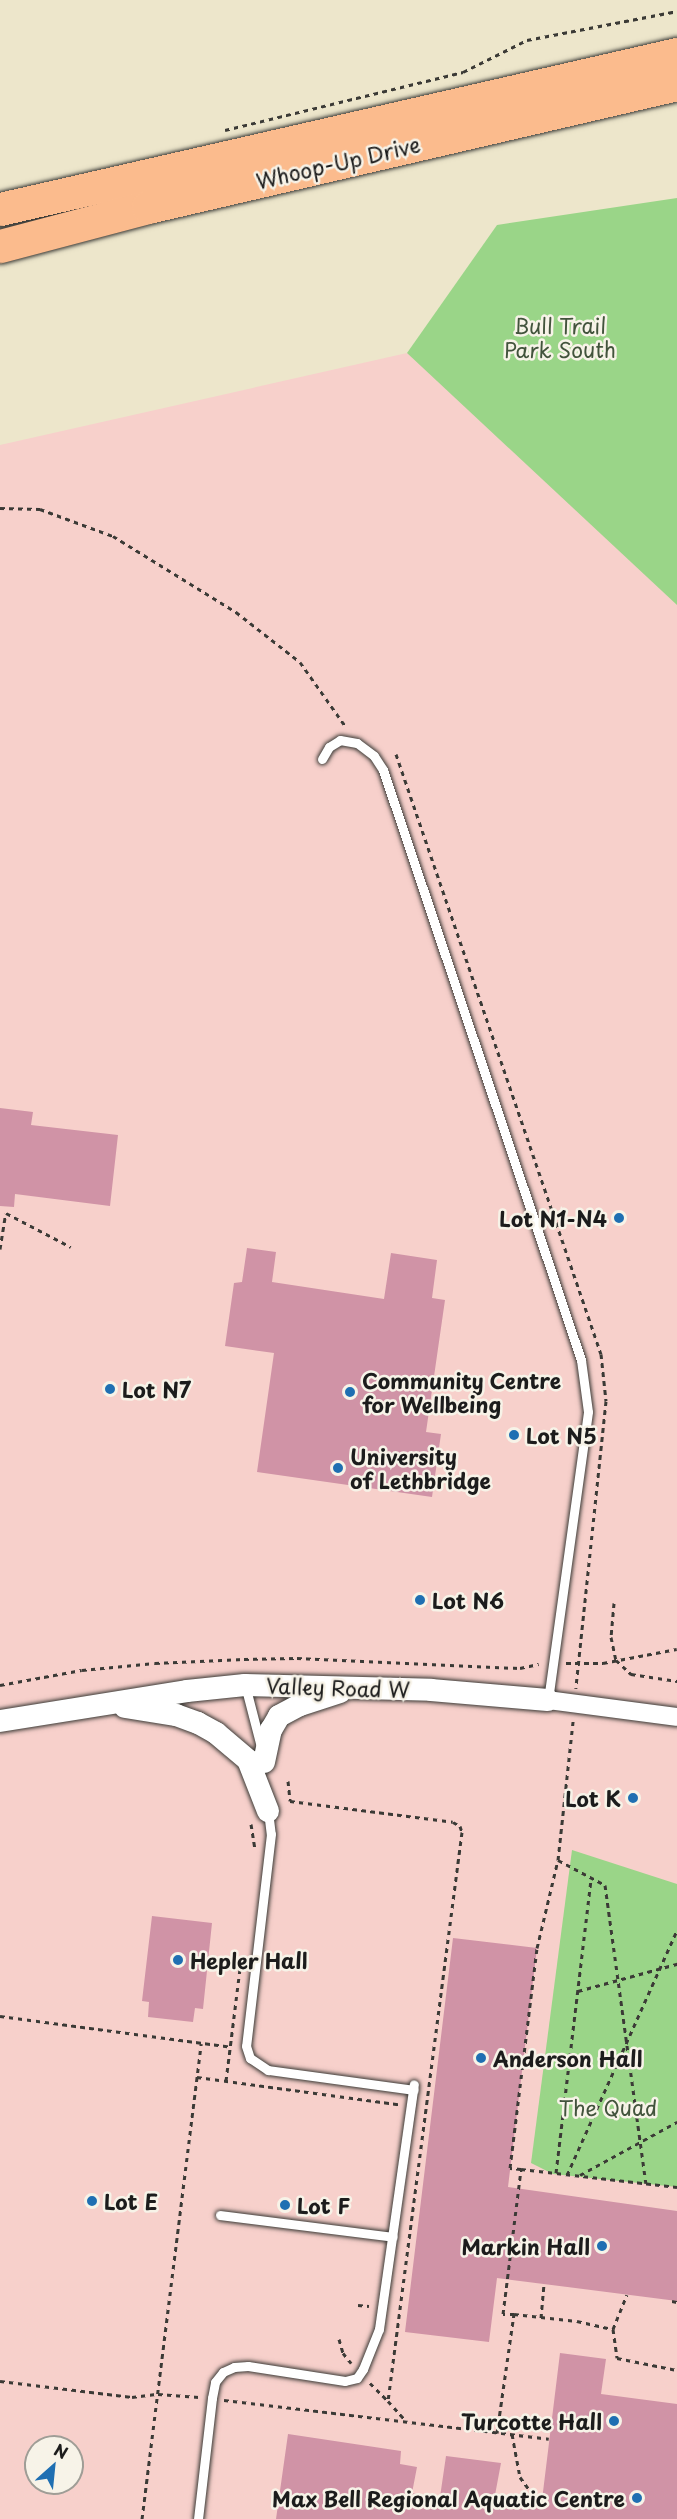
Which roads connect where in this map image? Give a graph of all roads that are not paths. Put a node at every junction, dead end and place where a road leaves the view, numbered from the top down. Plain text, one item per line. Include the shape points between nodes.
1 (677, 54) edge
2 (677, 84) edge
3 (148, 207) junction
4 (0, 209) edge
5 (0, 246) edge
6 (0, 256) edge
7 (322, 759) dead end
8 (245, 1685) junction
9 (358, 1686) junction
10 (548, 1700) junction
11 (103, 1704) junction
12 (677, 1717) edge
13 (0, 1721) edge
14 (264, 1762) junction
15 (259, 1813) junction
16 (220, 2215) dead end
17 (393, 2236) junction
18 (198, 2519) edge

1 - 4 highway, Whoop-Up Drive
2 - 3 highway, Whoop-Up Drive
3 - 5 highway, Whoop-Up Drive
3 - 6 highway
7 - 10 lane via 328,747 340,740 357,743 374,756 383,770 581,1360 588,1412
8 - 9 street, Valley Road W
8 - 11 street, Valley Road W
8 - 14 lane
9 - 10 street, Valley Road W
9 - 14 street via 279,1716 271,1730
10 - 12 street, Valley Road W
11 - 13 street, Valley Road W
11 - 15 street via 176,1715 216,1733 248,1760
14 - 15 lane
15 - 17 lane via 272,1834 247,2049 250,2058 268,2070 414,2087
16 - 17 lane
17 - 18 lane via 379,2329 357,2378 345,2381 248,2366 223,2372 215,2382

